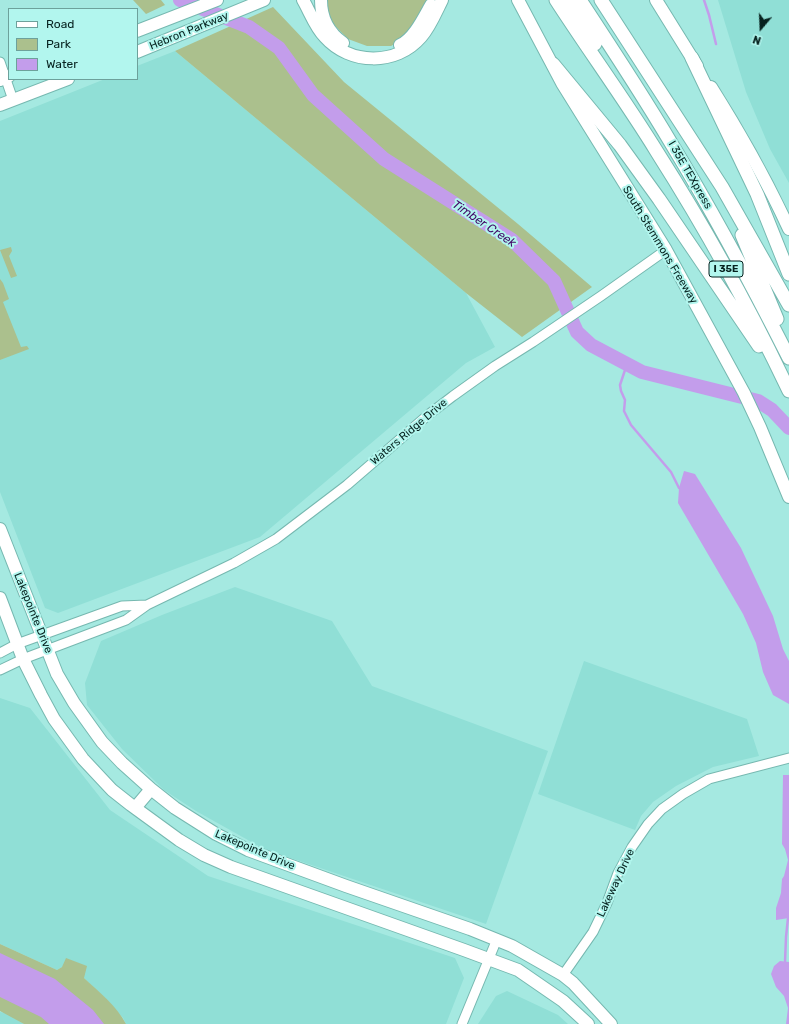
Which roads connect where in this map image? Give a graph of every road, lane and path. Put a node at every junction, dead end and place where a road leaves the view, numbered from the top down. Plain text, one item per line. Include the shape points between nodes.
1 (217, 0) edge
2 (264, 0) edge
3 (303, 0) edge
4 (321, 0) edge
5 (434, 0) edge
6 (442, 0) edge
7 (518, 0) edge
8 (556, 0) edge
9 (569, 0) edge
10 (580, 0) edge
11 (601, 0) edge
12 (656, 0) edge
13 (138, 31) edge
14 (138, 52) edge
15 (692, 58) junction
16 (0, 62) edge
17 (553, 64) junction
18 (5, 78) edge
19 (65, 80) edge
20 (14, 100) junction
21 (0, 103) edge
22 (657, 151) junction
23 (722, 188) junction
24 (789, 229) edge
25 (666, 250) junction
26 (789, 274) edge
27 (789, 305) edge
28 (789, 346) edge
29 (789, 358) edge
30 (789, 390) edge
31 (789, 497) edge
32 (0, 529) edge
33 (0, 598) edge
34 (147, 605) junction
35 (42, 636) junction
36 (18, 644) junction
37 (48, 651) junction
38 (0, 653) edge
39 (23, 660) junction
40 (0, 670) edge
41 (789, 758) edge
42 (151, 789) junction
43 (135, 808) junction
44 (273, 859) junction
45 (266, 880) junction
46 (470, 929) junction
47 (497, 939) junction
48 (464, 950) junction
49 (490, 959) junction
50 (563, 975) junction
51 (462, 1024) edge
52 (588, 1024) edge
53 (611, 1024) edge

1 - 13 main road, Hebron Parkway
2 - 14 main road, Hebron Parkway
3 - 6 main road via 319,30 329,42 350,55 374,59 395,55 414,44 426,31
4 - 5 main road via 323,16 334,35 345,45 359,51 374,52 388,50 404,43 416,30
7 - 17 main road, South Stemmons Freeway
8 - 22 highway, I 35E
9 - 22 highway
10 - 29 highway, I 35E TEXpress via 672,144 749,280
11 - 23 highway
12 - 15 main road
15 - 24 main road via 738,129
15 - 26 highway via 757,194
16 - 18 street
17 - 25 main road, South Stemmons Freeway via 574,103
17 - 30 highway via 620,145 660,199
18 - 20 street
19 - 20 main road
20 - 21 main road
22 - 30 highway, I 35E via 729,274
23 - 27 highway
23 - 28 highway
25 - 31 main road, South Stemmons Freeway via 744,393
25 - 34 street, Waters Ridge Drive via 453,396 276,539 234,563
32 - 35 main road, Lakepointe Drive
33 - 36 main road, Lakepointe Drive
34 - 35 street, Waters Ridge Drive via 122,606
34 - 37 street, Waters Ridge Drive via 126,620
35 - 36 street, Waters Ridge Drive
35 - 37 main road, Lakepointe Drive
36 - 38 street, Waters Ridge Drive
36 - 39 main road, Lakepointe Drive
37 - 39 street, Waters Ridge Drive
37 - 42 main road, Lakepointe Drive via 57,674 88,724 122,763
39 - 40 street, Waters Ridge Drive
39 - 43 main road, Lakepointe Drive via 54,719 82,759 112,790
41 - 50 street, Lakeway Drive via 710,779 683,794 648,824 618,873 593,932
42 - 43 main road
42 - 44 main road, Lakepointe Drive via 216,834
43 - 45 main road, Lakepointe Drive via 204,855
44 - 45 main road
44 - 46 main road, Lakepointe Drive
45 - 48 main road, Lakepointe Drive
46 - 47 main road, Lakepointe Drive
46 - 48 main road
47 - 49 street
47 - 50 main road, Lakepointe Drive
48 - 49 main road, Lakepointe Drive
49 - 51 street
49 - 52 main road, Lakepointe Drive via 518,970 532,979 563,1001
50 - 53 main road, Lakepointe Drive

